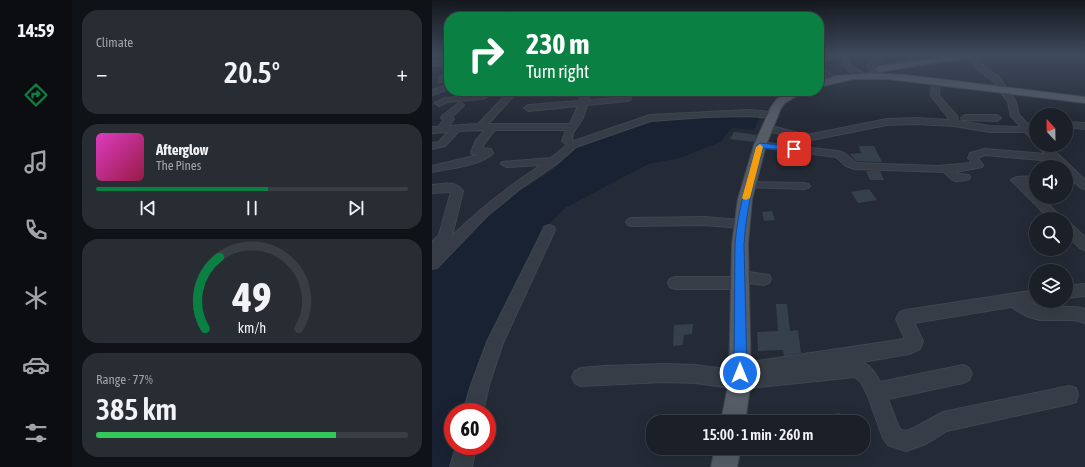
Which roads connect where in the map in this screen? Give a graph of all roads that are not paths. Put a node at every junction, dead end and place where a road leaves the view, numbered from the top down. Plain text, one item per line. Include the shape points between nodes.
1 (830, 77) edge
2 (847, 77) edge
3 (883, 77) edge
4 (995, 77) edge
5 (834, 80) junction
6 (936, 81) junction
7 (824, 83) edge
8 (444, 88) edge
9 (1004, 90) junction
10 (432, 93) edge
11 (484, 96) edge
12 (509, 96) edge
13 (789, 96) edge
14 (623, 97) dead end
15 (584, 98) edge
16 (1085, 100) edge
17 (439, 103) dead end
18 (460, 105) dead end
19 (528, 108) dead end
20 (997, 118) dead end
21 (954, 121) junction
22 (769, 122) junction
23 (1073, 125) edge
24 (1085, 126) edge
25 (480, 127) junction
26 (492, 127) junction
27 (573, 127) junction
28 (456, 128) junction
29 (436, 130) edge
30 (1022, 130) dead end
31 (1029, 131) edge
32 (572, 144) junction
33 (760, 145) junction
34 (434, 148) edge
35 (1049, 152) edge
36 (1055, 158) joint
37 (554, 161) junction
38 (506, 164) dead end
39 (432, 169) edge
40 (947, 169) junction
41 (1073, 175) edge
42 (965, 177) dead end
43 (1029, 179) edge
44 (1073, 182) edge
45 (1083, 183) edge
46 (749, 185) junction
47 (804, 186) dead end
48 (432, 189) edge
49 (1029, 192) edge
50 (1042, 204) edge
51 (1050, 212) edge
52 (632, 222) dead end
53 (741, 224) junction
54 (549, 230) dead end
55 (1073, 234) edge
56 (1085, 245) edge
57 (432, 250) edge
58 (432, 264) edge
59 (764, 278) dead end
60 (740, 280) junction
61 (675, 283) dead end
62 (1085, 290) edge
63 (1073, 291) edge
64 (1029, 298) edge
65 (1014, 301) junction
66 (1085, 316) edge
67 (963, 374) dead end
68 (581, 377) dead end
69 (740, 377) junction
70 (876, 392) junction
71 (1069, 395) dead end
72 (475, 403) edge
73 (734, 415) edge
74 (464, 455) edge
75 (727, 455) edge
76 (461, 467) edge
77 (724, 467) edge

1 - 5 street
2 - 5 main road
3 - 6 main road
4 - 9 street
5 - 7 main road
6 - 9 main road
6 - 21 street via 935,96
8 - 10 street
9 - 16 main road
9 - 31 street via 1012,102 1015,116
11 - 17 street via 445,100
12 - 25 street
13 - 22 main road via 781,100
14 - 15 street
15 - 19 street
15 - 27 street
18 - 29 street via 445,118 450,119
20 - 21 street
21 - 22 street via 887,122 806,138
21 - 30 street via 990,128
22 - 32 street via 748,113 659,117 632,123
22 - 33 main road
23 - 24 street
25 - 26 street
25 - 28 street
26 - 27 street
26 - 39 street via 481,140 476,152 487,152 486,155
27 - 32 street via 567,139
28 - 29 street
28 - 34 street via 443,143
32 - 37 street
33 - 40 street via 838,154 855,166
33 - 46 main road
35 - 36 street
36 - 40 street via 985,152 973,156 978,163 977,166
37 - 38 street
37 - 58 street via 483,213
40 - 42 street via 956,178
41 - 45 street
43 - 49 street via 1017,180
44 - 45 street
46 - 47 street
46 - 53 main road
48 - 57 street via 453,187 457,191 445,237
50 - 51 street
52 - 53 street via 704,221
53 - 60 main road
54 - 72 street via 495,342
55 - 56 street
59 - 60 street
60 - 61 street
60 - 69 main road
62 - 63 street
64 - 65 street
65 - 66 street via 1028,310 1044,314 1074,313
65 - 69 street via 906,317 905,323 915,341 909,346
67 - 70 street
68 - 69 street via 665,373
69 - 70 street via 855,368 867,376
69 - 73 main road
70 - 71 street via 890,431 895,438 906,441 919,437 943,422
74 - 76 street
75 - 77 main road

